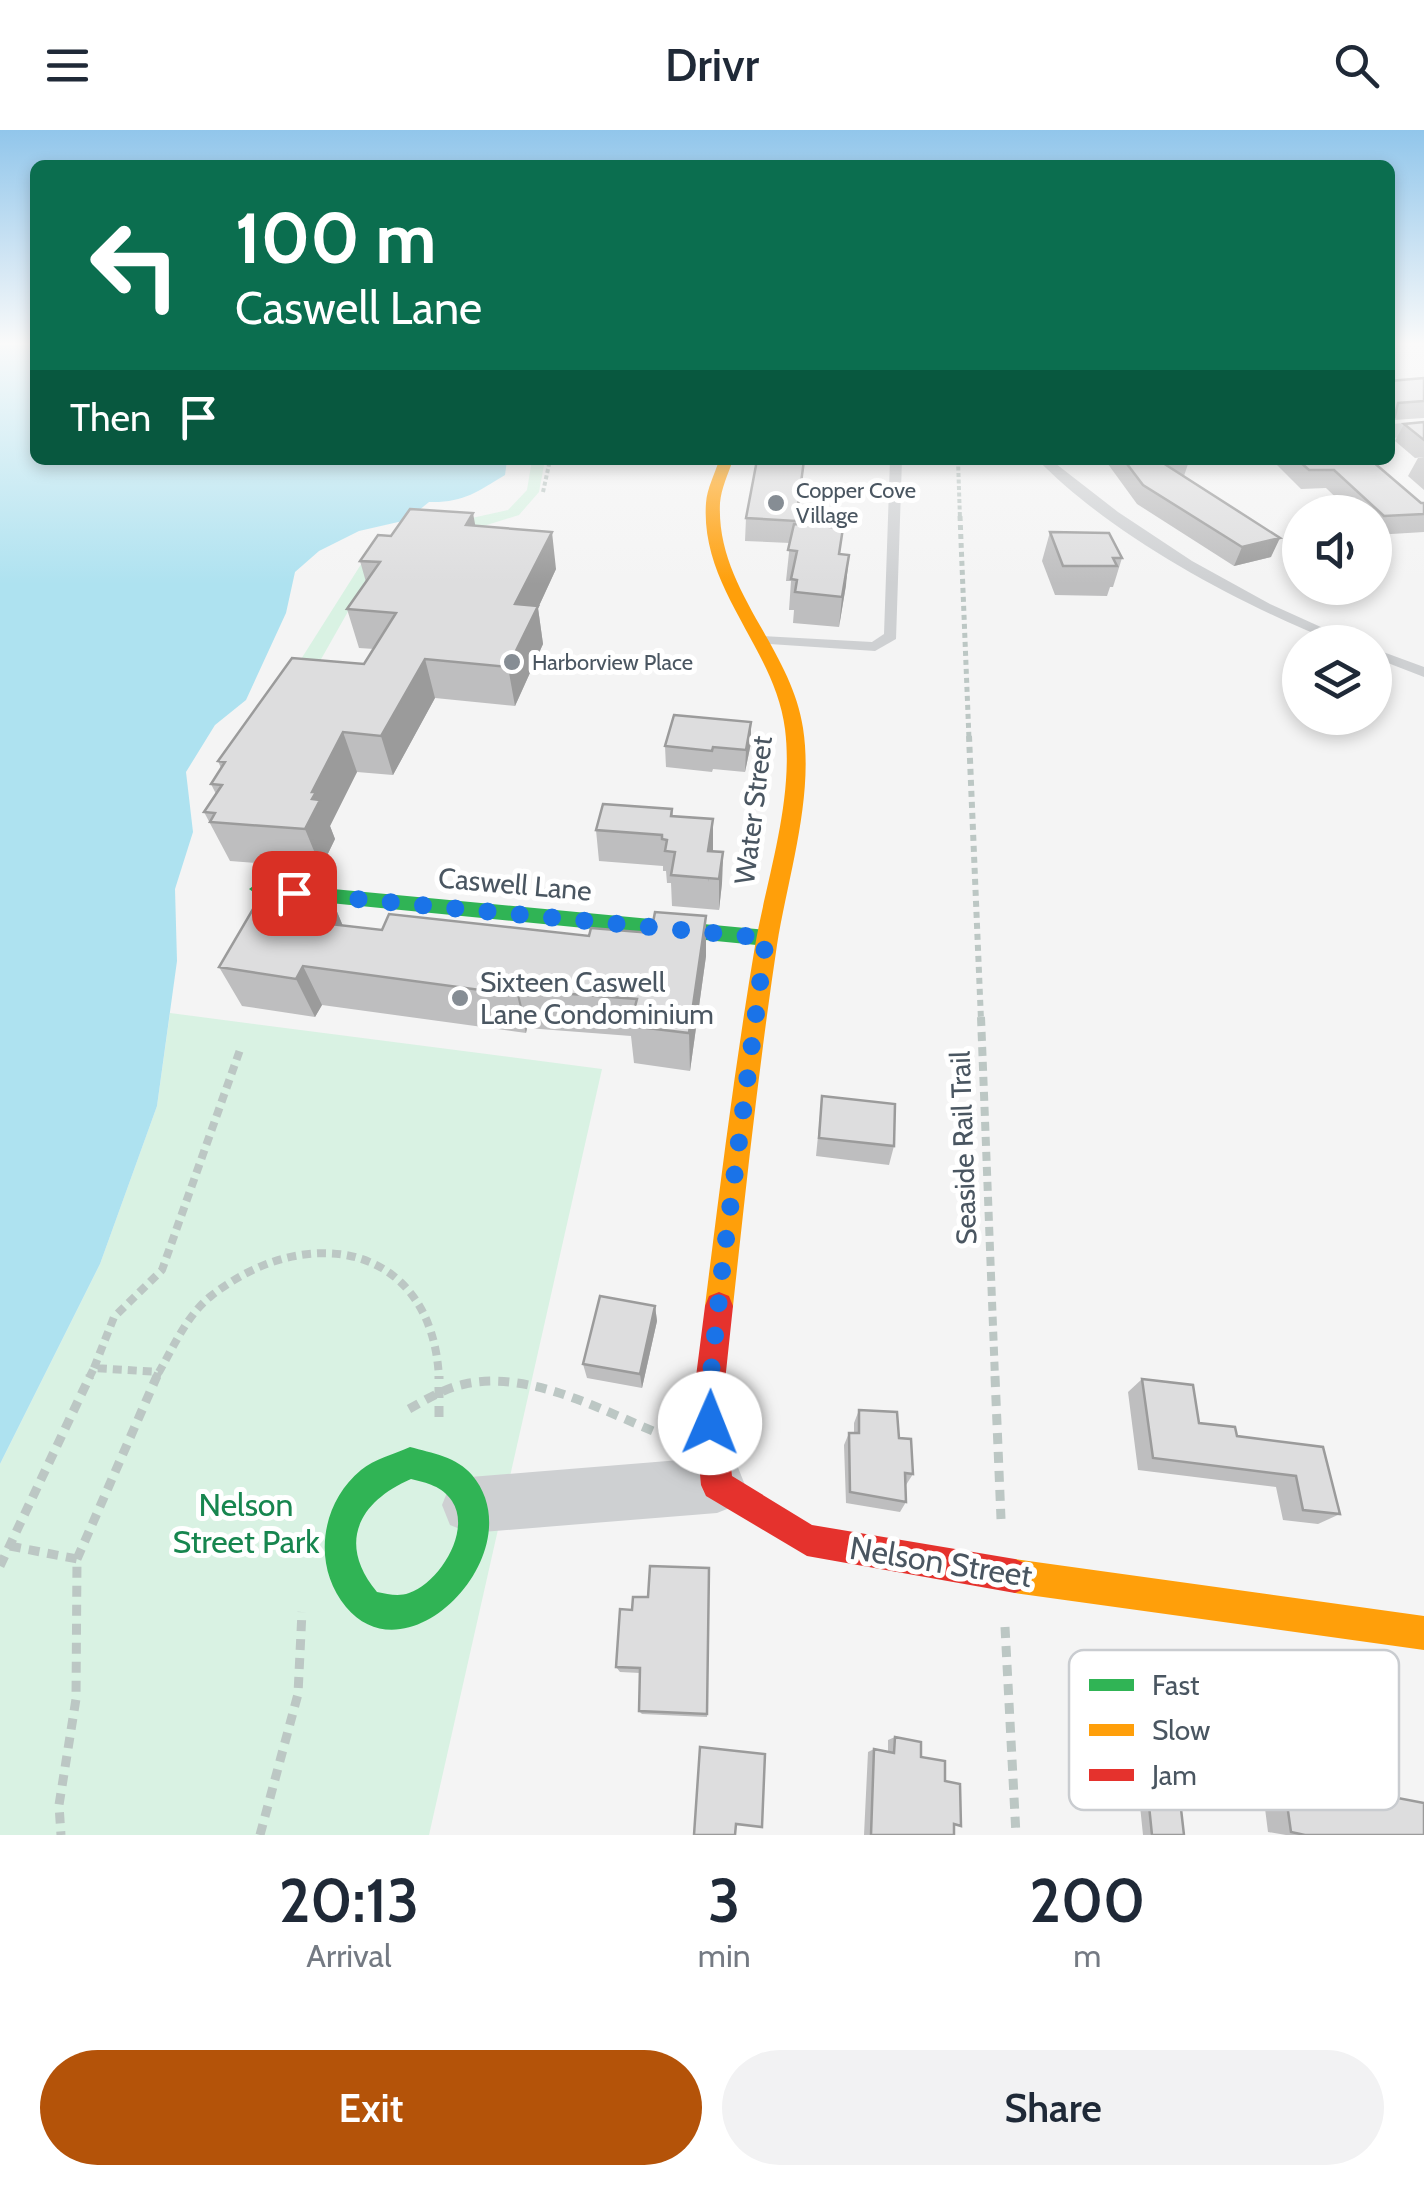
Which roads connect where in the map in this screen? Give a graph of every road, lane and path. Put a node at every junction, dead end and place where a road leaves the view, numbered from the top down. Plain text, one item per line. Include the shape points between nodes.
1 (1424, 429) edge
2 (1395, 431) edge
3 (549, 465) edge
4 (724, 465) edge
5 (896, 465) edge
6 (958, 465) edge
7 (1050, 465) edge
8 (544, 492) dead end
9 (1302, 625) edge
10 (761, 640) junction
11 (1392, 660) edge
12 (1424, 672) edge
13 (259, 890) edge
14 (766, 938) junction
15 (241, 1047) dead end
16 (94, 1368) junction
17 (159, 1372) junction
18 (440, 1392) junction
19 (658, 1433) dead end
20 (454, 1485) junction
21 (717, 1485) junction
22 (10, 1546) junction
23 (76, 1559) junction
24 (0, 1566) edge
25 (1003, 1574) junction
26 (1424, 1633) edge
27 (61, 1835) edge
28 (1016, 1835) edge

1 - 2 street
3 - 8 path
4 - 10 main road, Water Street via 712,500 713,539 732,595
5 - 10 lane via 891,636 875,646
6 - 25 path, Seaside Rail Trail
7 - 9 lane via 1193,570
10 - 14 main road, Water Street via 778,670 794,729
11 - 12 lane
13 - 14 main road, Caswell Lane
14 - 21 main road, Water Street via 708,1400
15 - 16 path via 162,1270 114,1317
16 - 17 path
16 - 22 path
17 - 18 path via 208,1297 238,1277 311,1251 350,1252 381,1263 409,1286 437,1347
17 - 23 path
18 - 19 path via 479,1381 544,1389
18 - 20 path
20 - 20 main road via 410,1463 374,1479 354,1501 339,1541 343,1577 368,1607 419,1608 442,1594 469,1556 475,1523
20 - 21 street
21 - 25 main road, Nelson Street via 806,1540
22 - 23 path
22 - 24 path
23 - 27 path via 76,1698 59,1805
25 - 26 main road, Nelson Street
25 - 28 path, Seaside Rail Trail

